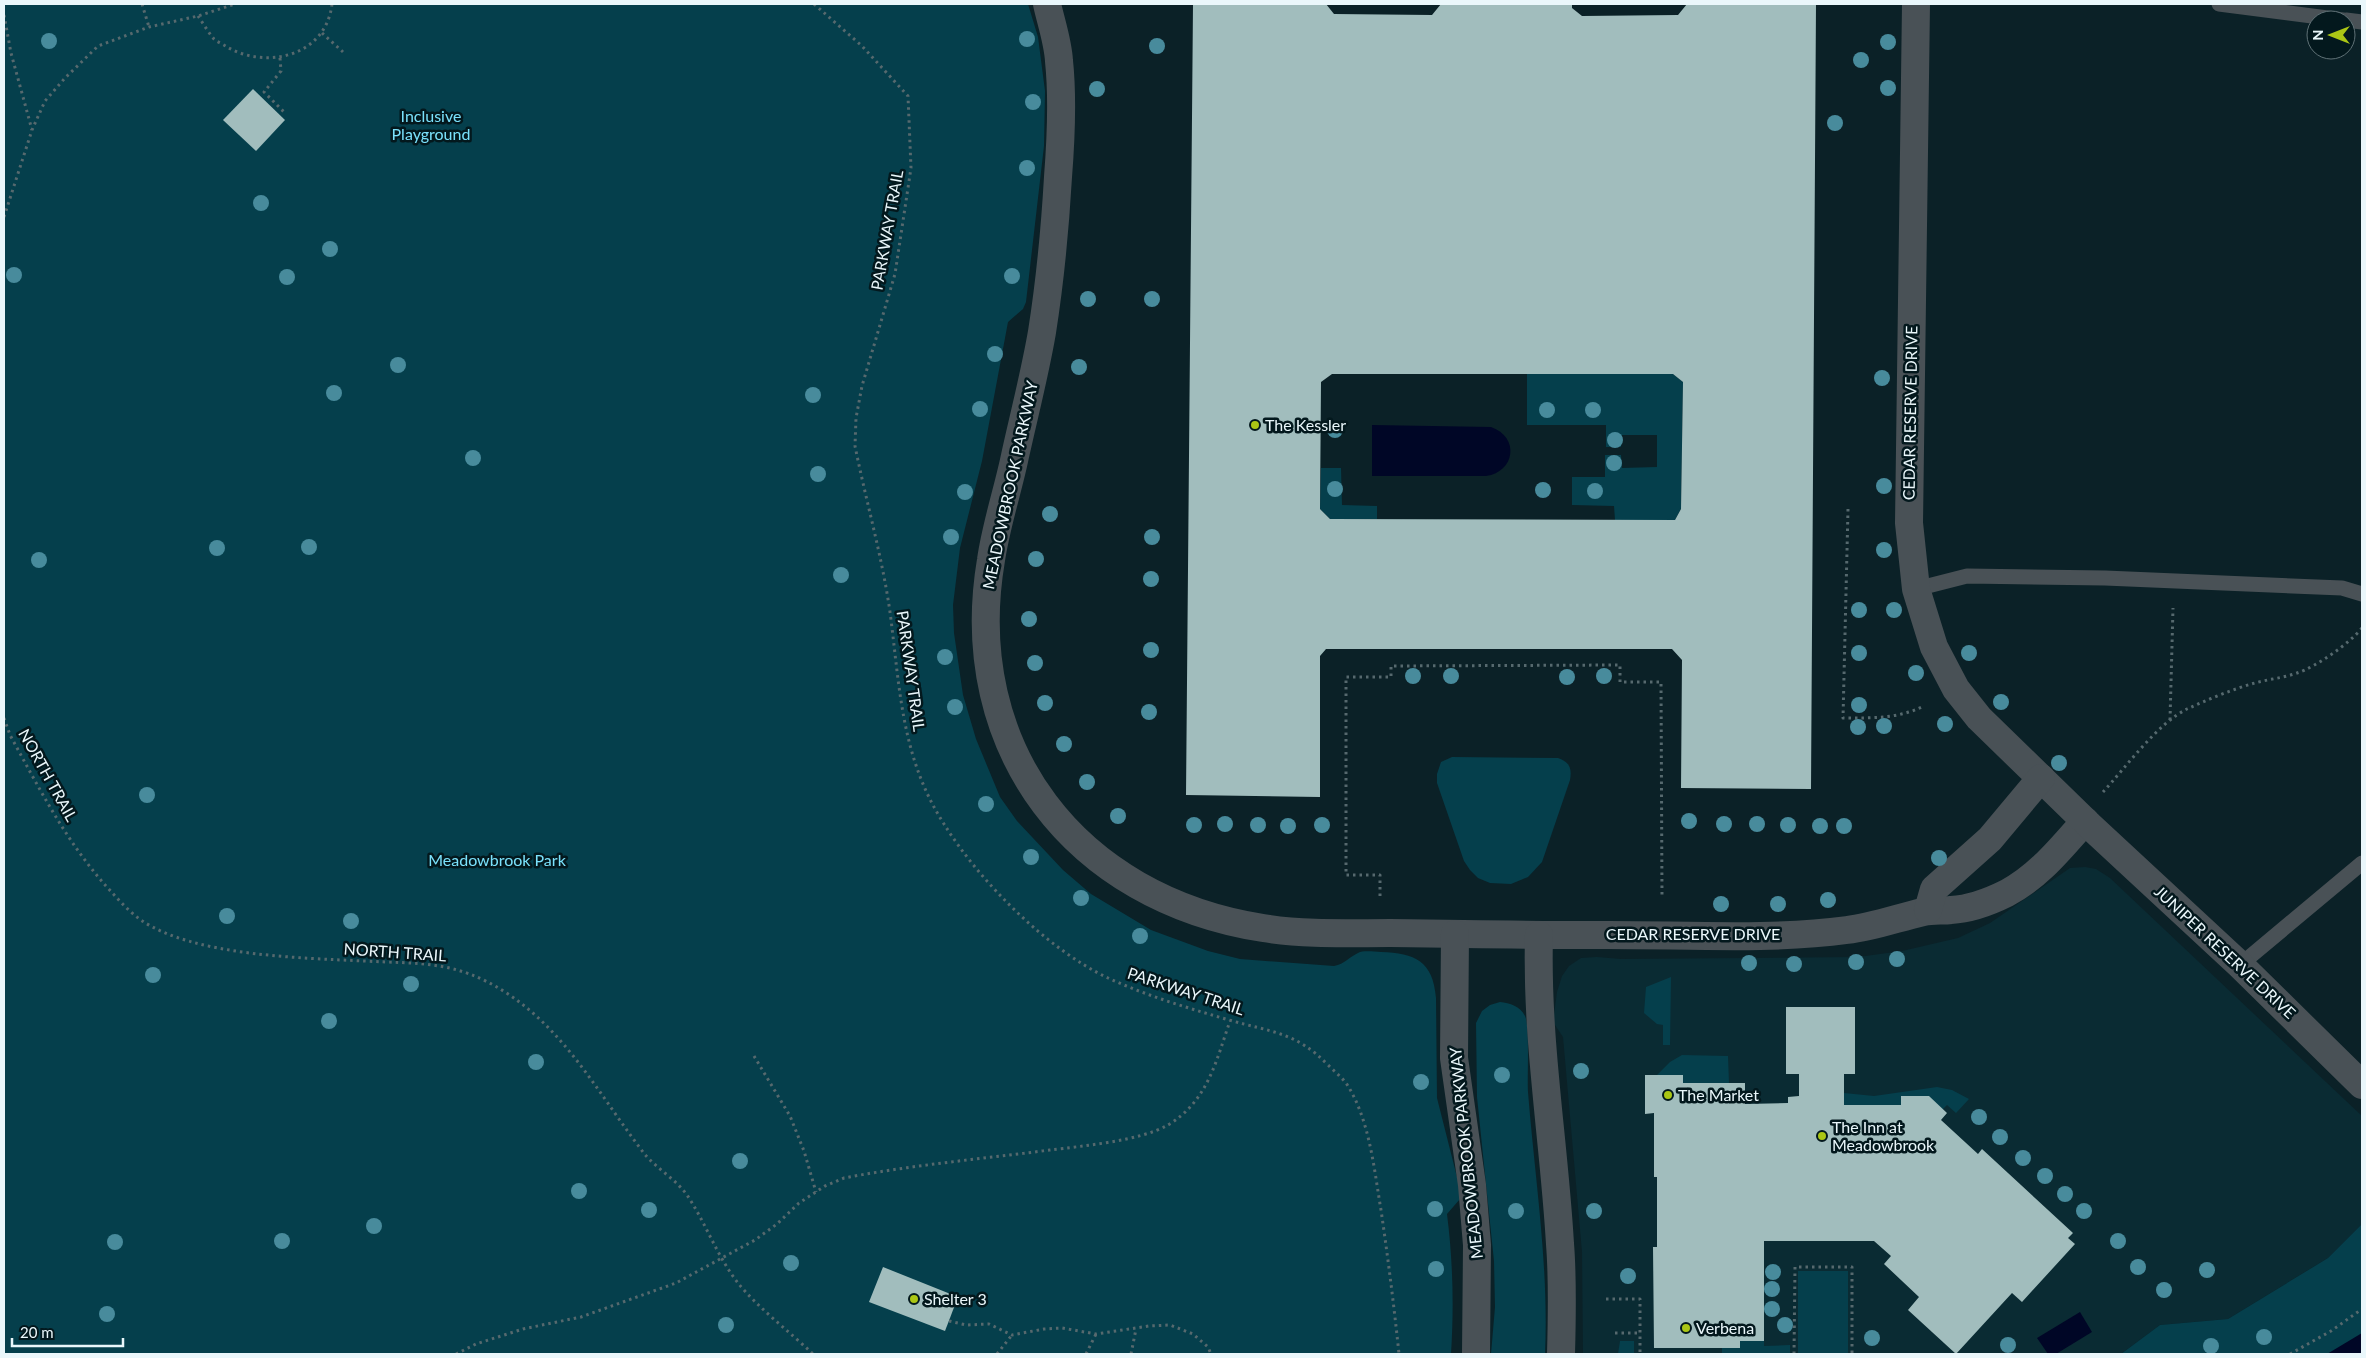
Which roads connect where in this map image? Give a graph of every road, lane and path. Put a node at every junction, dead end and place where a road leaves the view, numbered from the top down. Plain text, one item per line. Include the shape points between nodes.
1 (142, 4) edge
2 (234, 4) edge
3 (332, 4) edge
4 (814, 4) edge
5 (1047, 4) edge
6 (1916, 4) edge
7 (2219, 4) edge
8 (4, 15) edge
9 (2306, 15) edge
10 (198, 16) junction
11 (149, 27) junction
12 (322, 33) junction
13 (343, 52) dead end
14 (280, 58) junction
15 (285, 113) dead end
16 (32, 130) junction
17 (4, 217) edge
18 (1848, 510) dead end
19 (1916, 589) junction
20 (2362, 594) edge
21 (2174, 605) dead end
22 (2362, 628) edge
23 (1924, 706) dead end
24 (4, 718) edge
25 (2170, 720) junction
26 (2041, 778) junction
27 (2099, 797) dead end
28 (2085, 821) junction
29 (2362, 863) edge
30 (1380, 896) dead end
31 (1662, 898) dead end
32 (1928, 910) junction
33 (1455, 934) junction
34 (1539, 935) junction
35 (2240, 964) junction
36 (1230, 1020) junction
37 (754, 1056) dead end
38 (2362, 1084) edge
39 (816, 1192) junction
40 (720, 1259) junction
41 (1606, 1299) dead end
42 (2362, 1309) edge
43 (949, 1321) dead end
44 (1136, 1329) junction
45 (1615, 1333) dead end
46 (1640, 1333) junction
47 (1096, 1334) junction
48 (1012, 1335) junction
49 (456, 1354) edge
50 (813, 1354) edge
51 (997, 1354) edge
52 (1086, 1354) edge
53 (1131, 1354) edge
54 (1211, 1354) edge
55 (1398, 1354) edge
56 (1476, 1354) edge
57 (1561, 1354) edge
58 (1640, 1354) edge
59 (1794, 1354) edge
60 (1852, 1354) edge
61 (2290, 1354) edge

1 - 11 path
2 - 10 path
3 - 12 path
4 - 36 path, PARKWAY TRAIL via 862,46 908,96 911,168 895,274 862,386 855,446 890,611 902,716 914,761 944,824 997,893 1080,964 1148,995
5 - 33 street, MEADOWBROOK PARKWAY via 1059,55 1062,94 1054,241 1042,335 991,557 986,600 988,669 995,704 1018,765 1044,803 1096,857 1169,901 1262,928 1307,932
6 - 19 street, CEDAR RESERVE DRIVE via 1909,523
7 - 9 lane
8 - 16 path
10 - 11 path
10 - 14 path via 214,40 232,50 246,56
11 - 16 path via 98,46 45,101
12 - 13 path
12 - 14 path via 298,52
14 - 15 path via 281,71 264,92
16 - 17 path
18 - 23 path via 1843,718 1878,718 1912,712
19 - 20 lane via 1967,576 2342,588
19 - 26 street, CEDAR RESERVE DRIVE via 1934,647 1956,689 1979,718
21 - 25 path via 2168,704
22 - 25 path via 2345,644 2300,673 2256,683 2220,696
24 - 40 path, NORTH TRAIL via 10,735 65,832 89,866 141,920 168,935 251,952 440,965 470,972 533,1012 560,1039 645,1154 688,1196
25 - 27 path
26 - 28 street, CEDAR RESERVE DRIVE
26 - 32 street via 1990,839 1934,889
28 - 32 street, CEDAR RESERVE DRIVE via 2052,860 2012,890 1982,905
28 - 35 street, JUNIPER RESERVE DRIVE
29 - 35 lane
30 - 31 path via 1380,875 1346,875 1346,677 1391,677 1391,666 1620,665 1620,682 1661,682
32 - 34 street, CEDAR RESERVE DRIVE via 1890,922 1839,931
33 - 34 street, CEDAR RESERVE DRIVE
33 - 56 street, MEADOWBROOK PARKWAY via 1454,1058 1477,1245
34 - 57 street via 1537,992 1560,1244
35 - 38 street, JUNIPER RESERVE DRIVE
36 - 39 path via 1209,1083 1201,1095 1168,1125 1086,1146 844,1178
36 - 55 path, PARKWAY TRAIL via 1259,1026 1302,1043 1342,1078 1351,1092 1366,1132 1376,1179
37 - 39 path via 790,1116
39 - 40 path via 755,1240
40 - 49 path via 649,1295 581,1317 522,1329
40 - 50 path, NORTH TRAIL via 740,1286
41 - 46 path via 1640,1299
42 - 61 path
43 - 48 path via 966,1326 989,1324
44 - 47 path
44 - 53 path
44 - 54 path via 1176,1327 1192,1334 1208,1347
45 - 46 path
46 - 58 path
47 - 48 path via 1062,1328
47 - 52 path
48 - 51 path
59 - 60 path via 1794,1267 1852,1267

